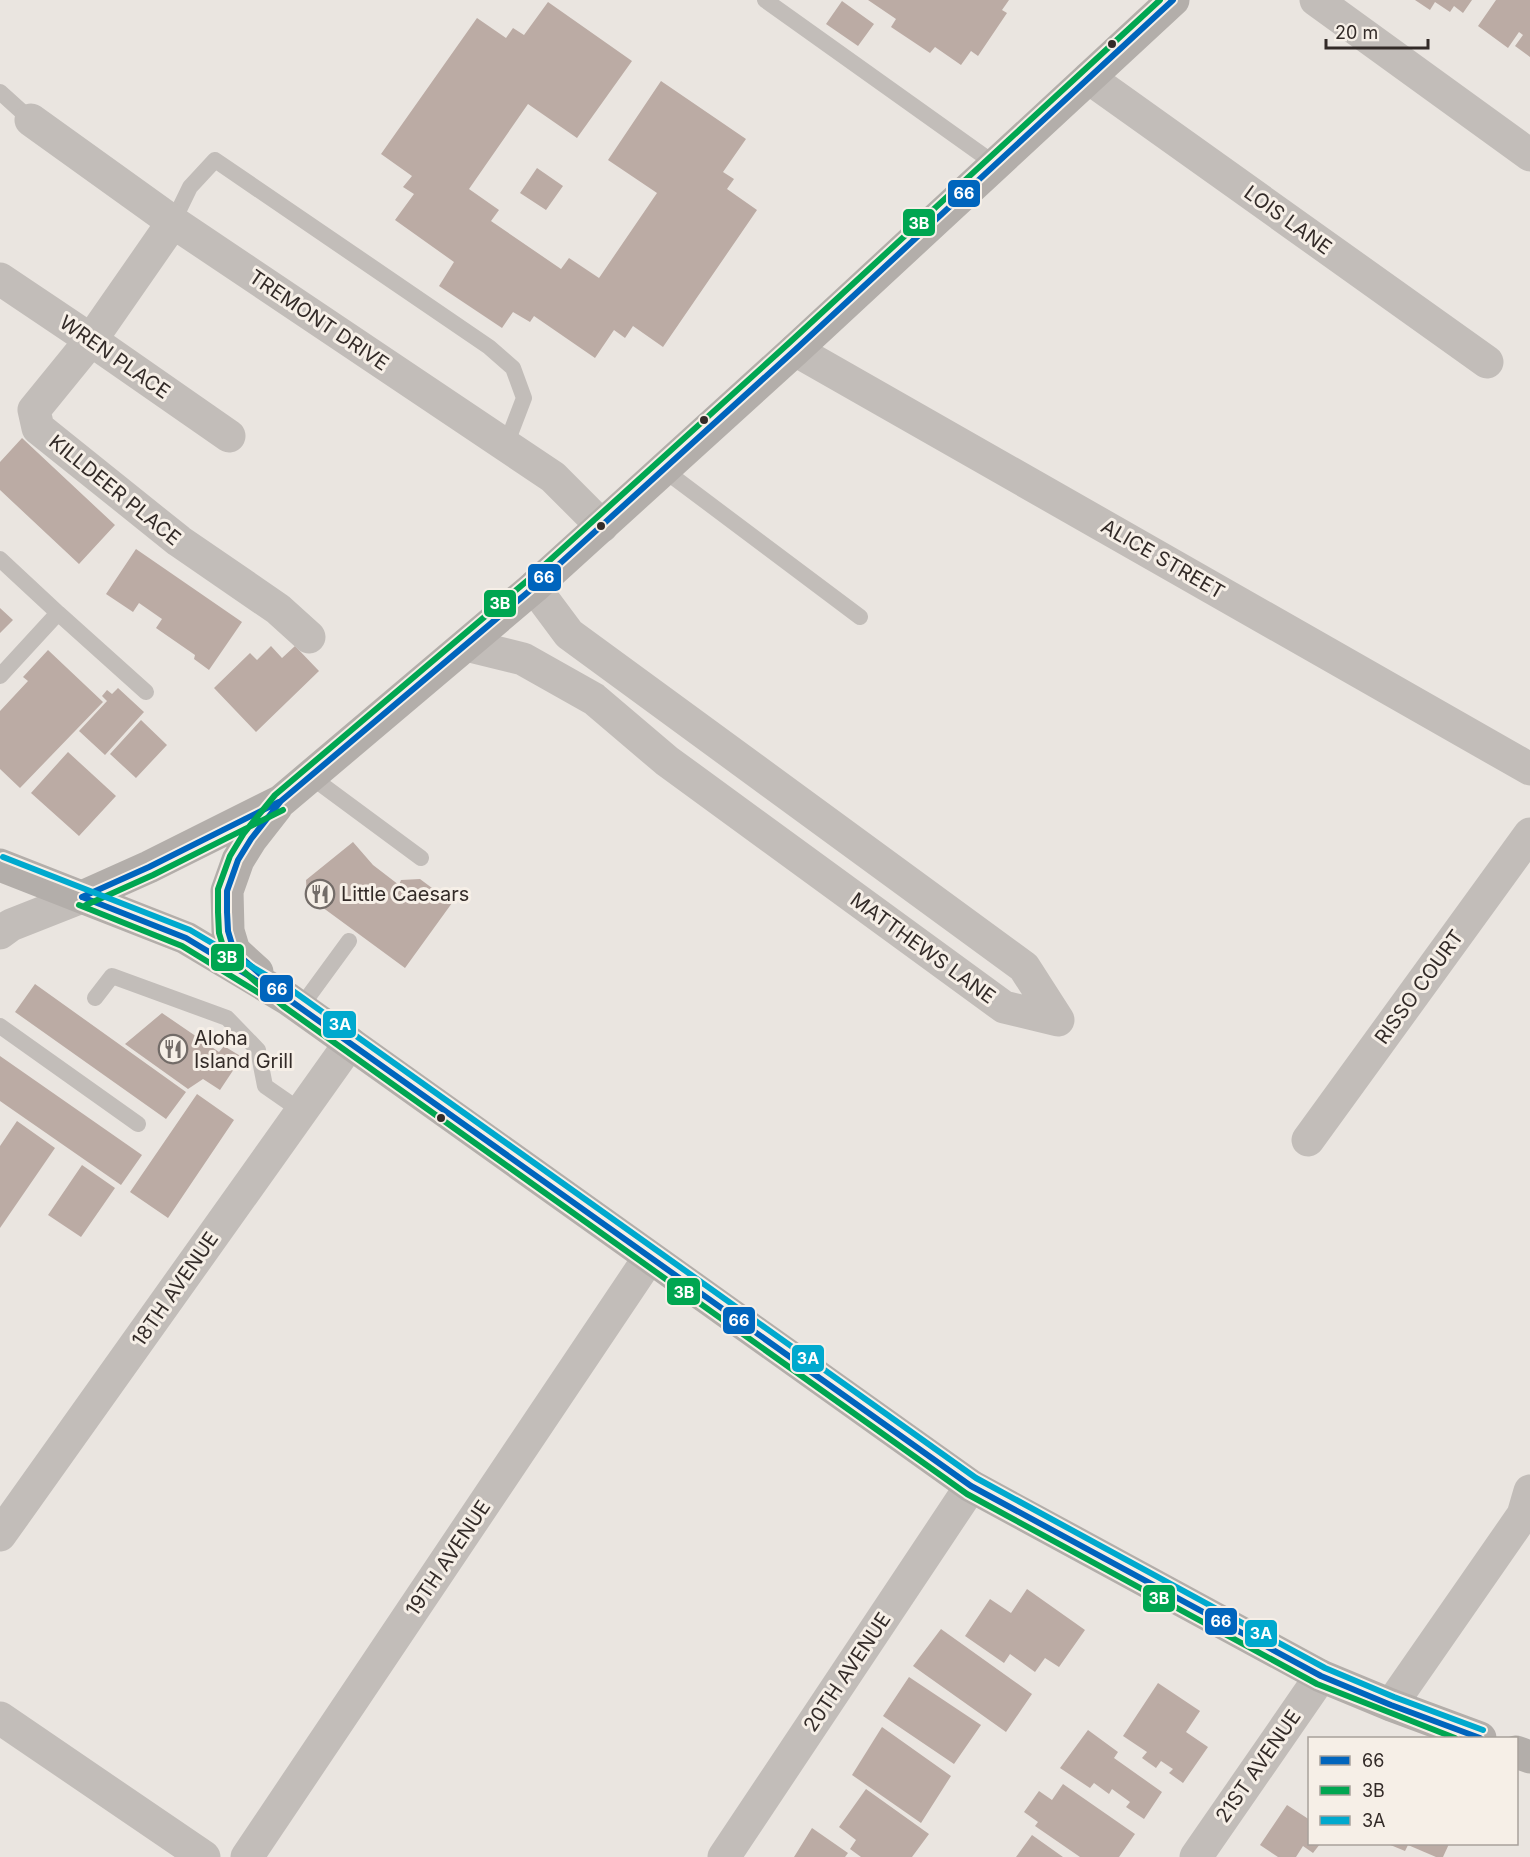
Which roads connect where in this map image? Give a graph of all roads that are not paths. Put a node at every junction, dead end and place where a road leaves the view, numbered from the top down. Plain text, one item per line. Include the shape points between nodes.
1 (765, 0) edge
2 (1173, 0) edge
3 (1316, 0) edge
4 (1089, 78) junction
5 (0, 93) edge
6 (31, 120) joint
7 (1530, 155) edge
8 (996, 164) junction
9 (173, 222) junction
10 (0, 279) edge
11 (91, 340) junction
12 (795, 350) junction
13 (1487, 362) dead end
14 (229, 436) dead end
15 (506, 445) junction
16 (664, 470) junction
17 (602, 526) junction
18 (0, 559) edge
19 (534, 587) junction
20 (58, 613) junction
21 (860, 617) dead end
22 (309, 637) dead end
23 (466, 645) junction
24 (0, 676) edge
25 (146, 692) dead end
26 (1530, 769) edge
27 (310, 776) junction
28 (281, 801) junction
29 (1530, 834) edge
30 (421, 858) dead end
31 (0, 865) edge
32 (82, 897) junction
33 (0, 933) edge
34 (349, 941) dead end
35 (95, 998) dead end
36 (294, 1004) junction
37 (0, 1026) edge
38 (350, 1043) junction
39 (301, 1112) junction
40 (138, 1124) dead end
41 (1308, 1140) dead end
42 (648, 1258) junction
43 (971, 1486) junction
44 (1530, 1491) edge
45 (0, 1535) edge
46 (1321, 1676) junction
47 (1391, 1705) junction
48 (0, 1718) edge
49 (1477, 1737) edge
50 (204, 1857) edge
51 (247, 1857) edge
52 (724, 1857) edge
53 (1196, 1857) edge

1 - 8 lane
2 - 4 main road
3 - 7 street
4 - 8 main road
4 - 13 street, LOIS LANE
5 - 6 lane
6 - 9 street, TREMONT DRIVE
8 - 12 main road
9 - 11 street, KILLDEER PLACE
9 - 15 street, TREMONT DRIVE
9 - 15 lane via 190,187 215,160 489,347 513,368 524,398
10 - 11 street, WREN PLACE
11 - 14 street, WREN PLACE
11 - 22 street, KILLDEER PLACE via 34,411 38,428 179,541 278,609
12 - 16 main road
12 - 26 street, ALICE STREET
15 - 17 street, TREMONT DRIVE via 561,483
16 - 17 main road
16 - 21 lane
17 - 19 main road
18 - 20 lane
19 - 23 main road
19 - 23 street, MATTHEWS LANE via 569,634 1024,967 1058,1020 1004,1007 667,761 594,699 523,659
20 - 24 lane
20 - 25 lane
23 - 27 main road
27 - 28 main road
27 - 30 lane
28 - 32 main road
28 - 36 main road via 238,860 227,891 228,931 234,951
29 - 41 street, RISSO COURT
31 - 32 main road
32 - 33 street
32 - 36 main road via 186,938
34 - 36 lane
35 - 39 lane via 112,976 227,1018 258,1050 265,1086
36 - 38 main road
37 - 40 lane
38 - 39 street, 18TH AVENUE
38 - 42 main road
39 - 45 street, 18TH AVENUE
42 - 43 main road
42 - 51 street, 19TH AVENUE
43 - 46 main road
43 - 52 street, 20TH AVENUE
44 - 47 street via 1522,1515
46 - 47 main road
46 - 53 street, 21ST AVENUE
47 - 49 main road
48 - 50 street

